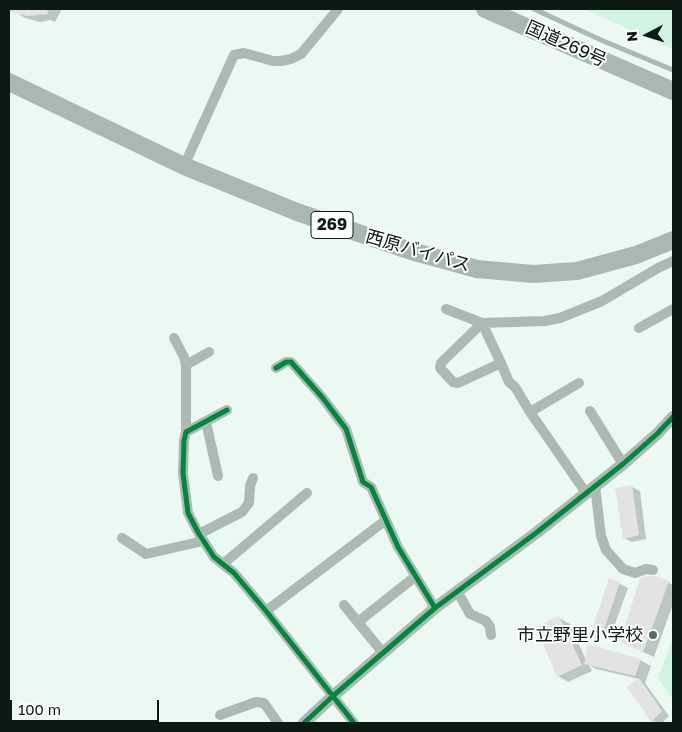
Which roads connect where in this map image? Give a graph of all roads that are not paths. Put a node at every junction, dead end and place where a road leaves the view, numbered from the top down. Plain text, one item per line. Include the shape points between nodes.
1 (338, 9) edge
2 (485, 9) edge
3 (534, 9) edge
4 (673, 70) edge
5 (9, 82) edge
6 (673, 92) edge
7 (184, 166) junction
8 (673, 240) edge
9 (673, 261) edge
10 (446, 309) dead end
11 (673, 309) edge
12 (482, 323) junction
13 (639, 328) dead end
14 (174, 338) dead end
15 (209, 352) dead end
16 (501, 363) junction
17 (186, 365) junction
18 (276, 368) dead end
19 (579, 382) dead end
20 (227, 410) dead end
21 (590, 411) dead end
22 (530, 412) junction
23 (673, 417) edge
24 (206, 422) junction
25 (186, 432) junction
26 (623, 464) junction
27 (218, 476) dead end
28 (253, 478) dead end
29 (590, 490) junction
30 (307, 493) dead end
31 (386, 520) junction
32 (122, 538) dead end
33 (201, 538) junction
34 (223, 564) junction
35 (653, 570) dead end
36 (416, 576) junction
37 (456, 591) junction
38 (344, 605) dead end
39 (435, 608) junction
40 (266, 611) junction
41 (358, 622) junction
42 (491, 634) dead end
43 (382, 653) junction
44 (333, 696) junction
45 (220, 714) dead end
46 (278, 723) edge
47 (304, 723) edge
48 (354, 723) edge

1 - 7 street via 301,54 291,59 273,61 244,53 234,55
2 - 6 highway, 国道269号
3 - 4 lane
5 - 7 highway, 西原バイパス / 269
7 - 8 highway, 西原バイパス / 269 via 351,232 477,269 533,274 577,271 636,255
9 - 12 street via 602,301 560,318
10 - 12 street
11 - 13 street
12 - 16 street
12 - 16 street via 441,363 440,368 458,383
14 - 17 street
15 - 17 street
16 - 22 street via 509,382
17 - 25 street
18 - 31 street via 291,362 346,428 363,482 371,487
19 - 22 street
20 - 24 street
21 - 26 street
22 - 29 street
23 - 26 street
24 - 25 street
24 - 27 street
25 - 33 street via 183,472 188,513
26 - 29 street
28 - 33 street via 249,503 242,512
29 - 35 street via 606,550 623,569 635,573
29 - 37 street
30 - 34 street
31 - 36 street via 398,548
31 - 40 street
32 - 33 street via 146,554
33 - 34 street
34 - 40 street
36 - 39 street
36 - 41 street
37 - 39 street
37 - 42 street via 470,614 486,621
38 - 41 street
39 - 43 street
40 - 44 street
41 - 43 street
43 - 44 street
44 - 47 street
44 - 48 street
45 - 46 street via 256,702 264,703

